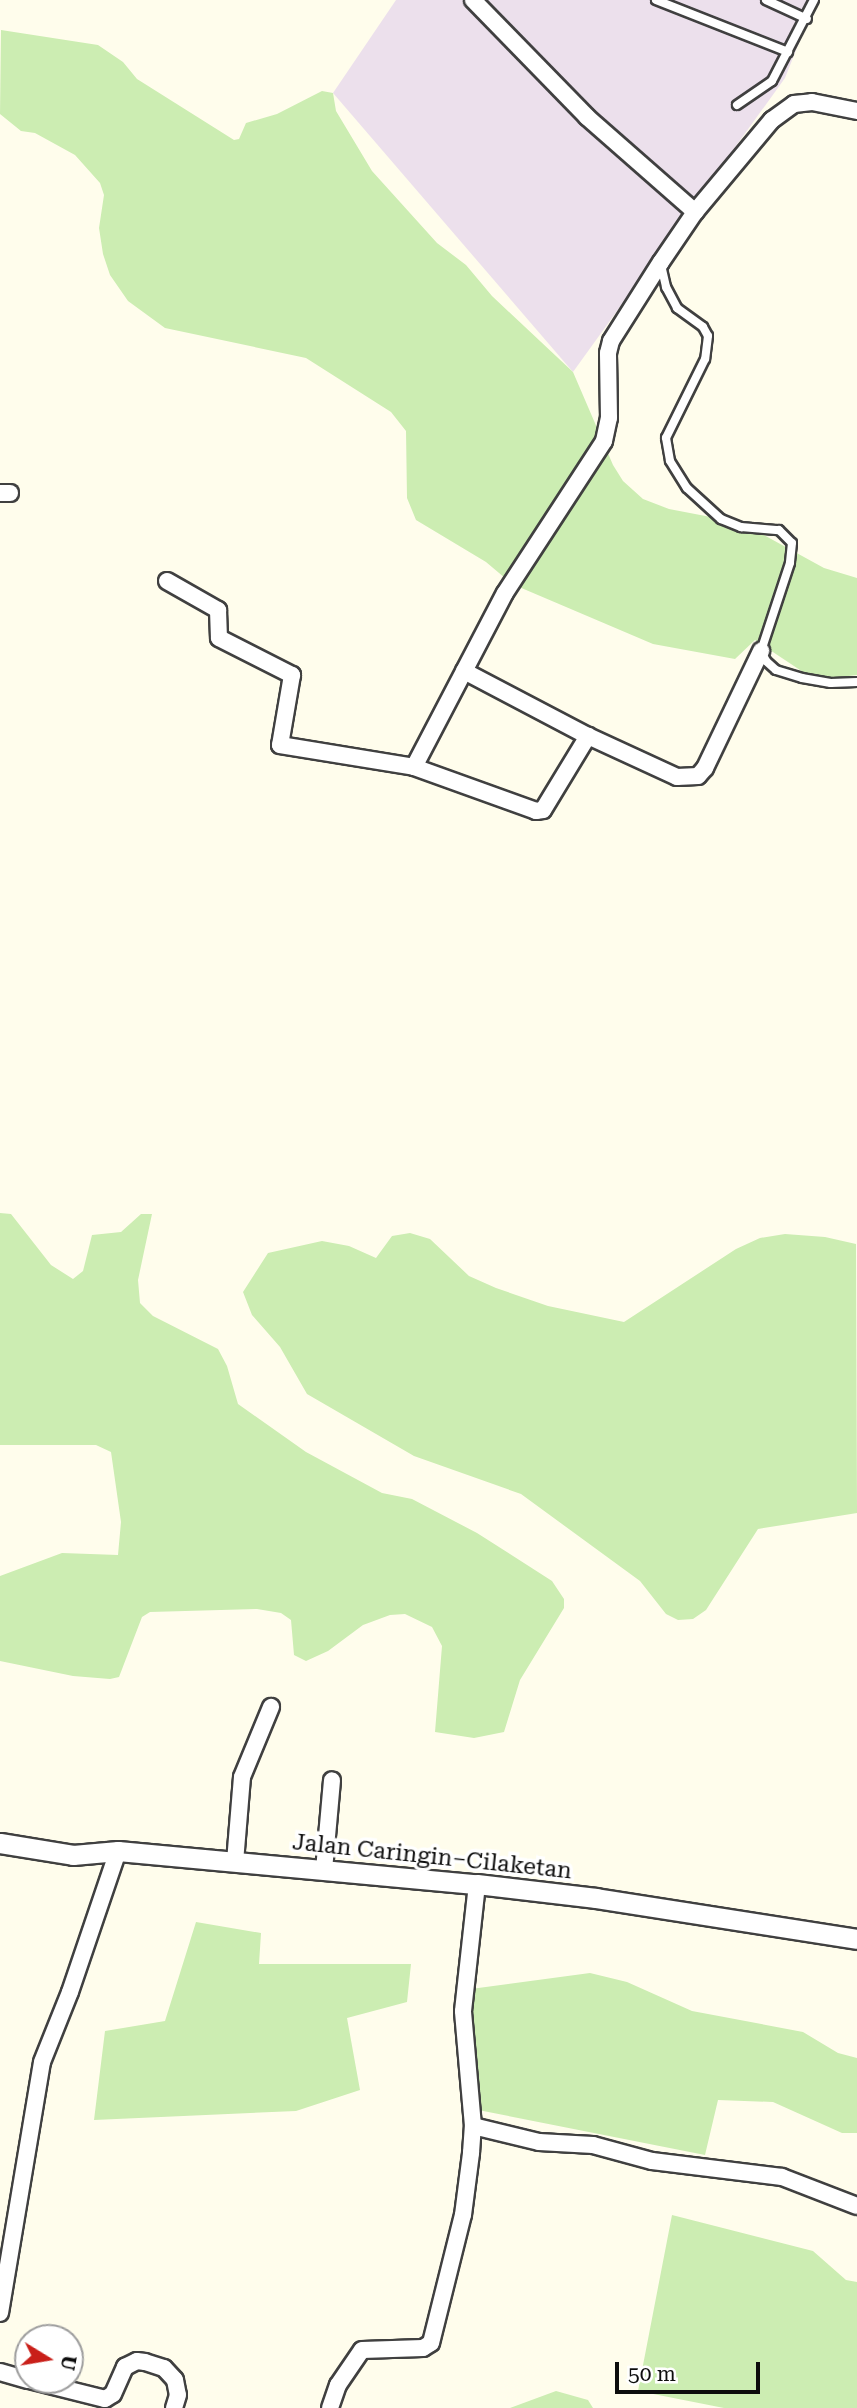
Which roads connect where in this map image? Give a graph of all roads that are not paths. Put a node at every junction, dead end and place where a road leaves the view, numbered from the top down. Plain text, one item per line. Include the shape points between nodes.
1 (473, 0) edge
2 (656, 0) edge
3 (766, 0) edge
4 (814, 0) edge
5 (807, 19) junction
6 (788, 52) junction
7 (737, 105) dead end
8 (857, 111) edge
9 (695, 212) junction
10 (661, 262) junction
11 (167, 581) dead end
12 (761, 651) junction
13 (464, 671) junction
14 (857, 682) edge
15 (588, 736) junction
16 (414, 767) junction
17 (271, 1707) dead end
18 (332, 1780) dead end
19 (0, 1843) edge
20 (118, 1851) junction
21 (235, 1862) junction
22 (324, 1870) junction
23 (477, 1884) junction
24 (857, 1939) edge
25 (473, 2126) junction
26 (857, 2206) edge
27 (0, 2313) edge
28 (84, 2394) edge
29 (174, 2408) edge
30 (331, 2408) edge

1 - 9 street via 587,117
2 - 6 lane
3 - 5 lane
4 - 5 lane
5 - 6 lane
6 - 7 lane via 772,81
8 - 9 street via 812,102 794,104 772,120
9 - 10 street
10 - 12 lane via 677,308 708,336 705,359 666,438 670,461 687,488 721,519 741,527 779,530 792,543 790,563
10 - 13 street via 611,341 604,441 505,593
11 - 16 street via 218,610 219,638 292,676 280,745
12 - 14 lane via 776,670 831,683
12 - 15 street via 698,776 677,777
13 - 15 street
13 - 16 street
15 - 16 street via 543,810
17 - 21 street via 243,1777
18 - 22 street
19 - 20 street, Jalan Caringin–Cilaketan via 73,1855
20 - 21 street, Jalan Caringin–Cilaketan
20 - 27 street via 42,2062
21 - 22 street, Jalan Caringin–Cilaketan
22 - 23 street, Jalan Caringin–Cilaketan
23 - 24 street, Jalan Caringin–Cilaketan
23 - 25 street via 463,2011
25 - 26 street via 538,2142 593,2145 652,2161 782,2177
25 - 30 street via 463,2215 431,2343 423,2348 362,2350 338,2385
28 - 29 street via 105,2399 113,2394 125,2367 145,2361 164,2368 175,2380 178,2395

